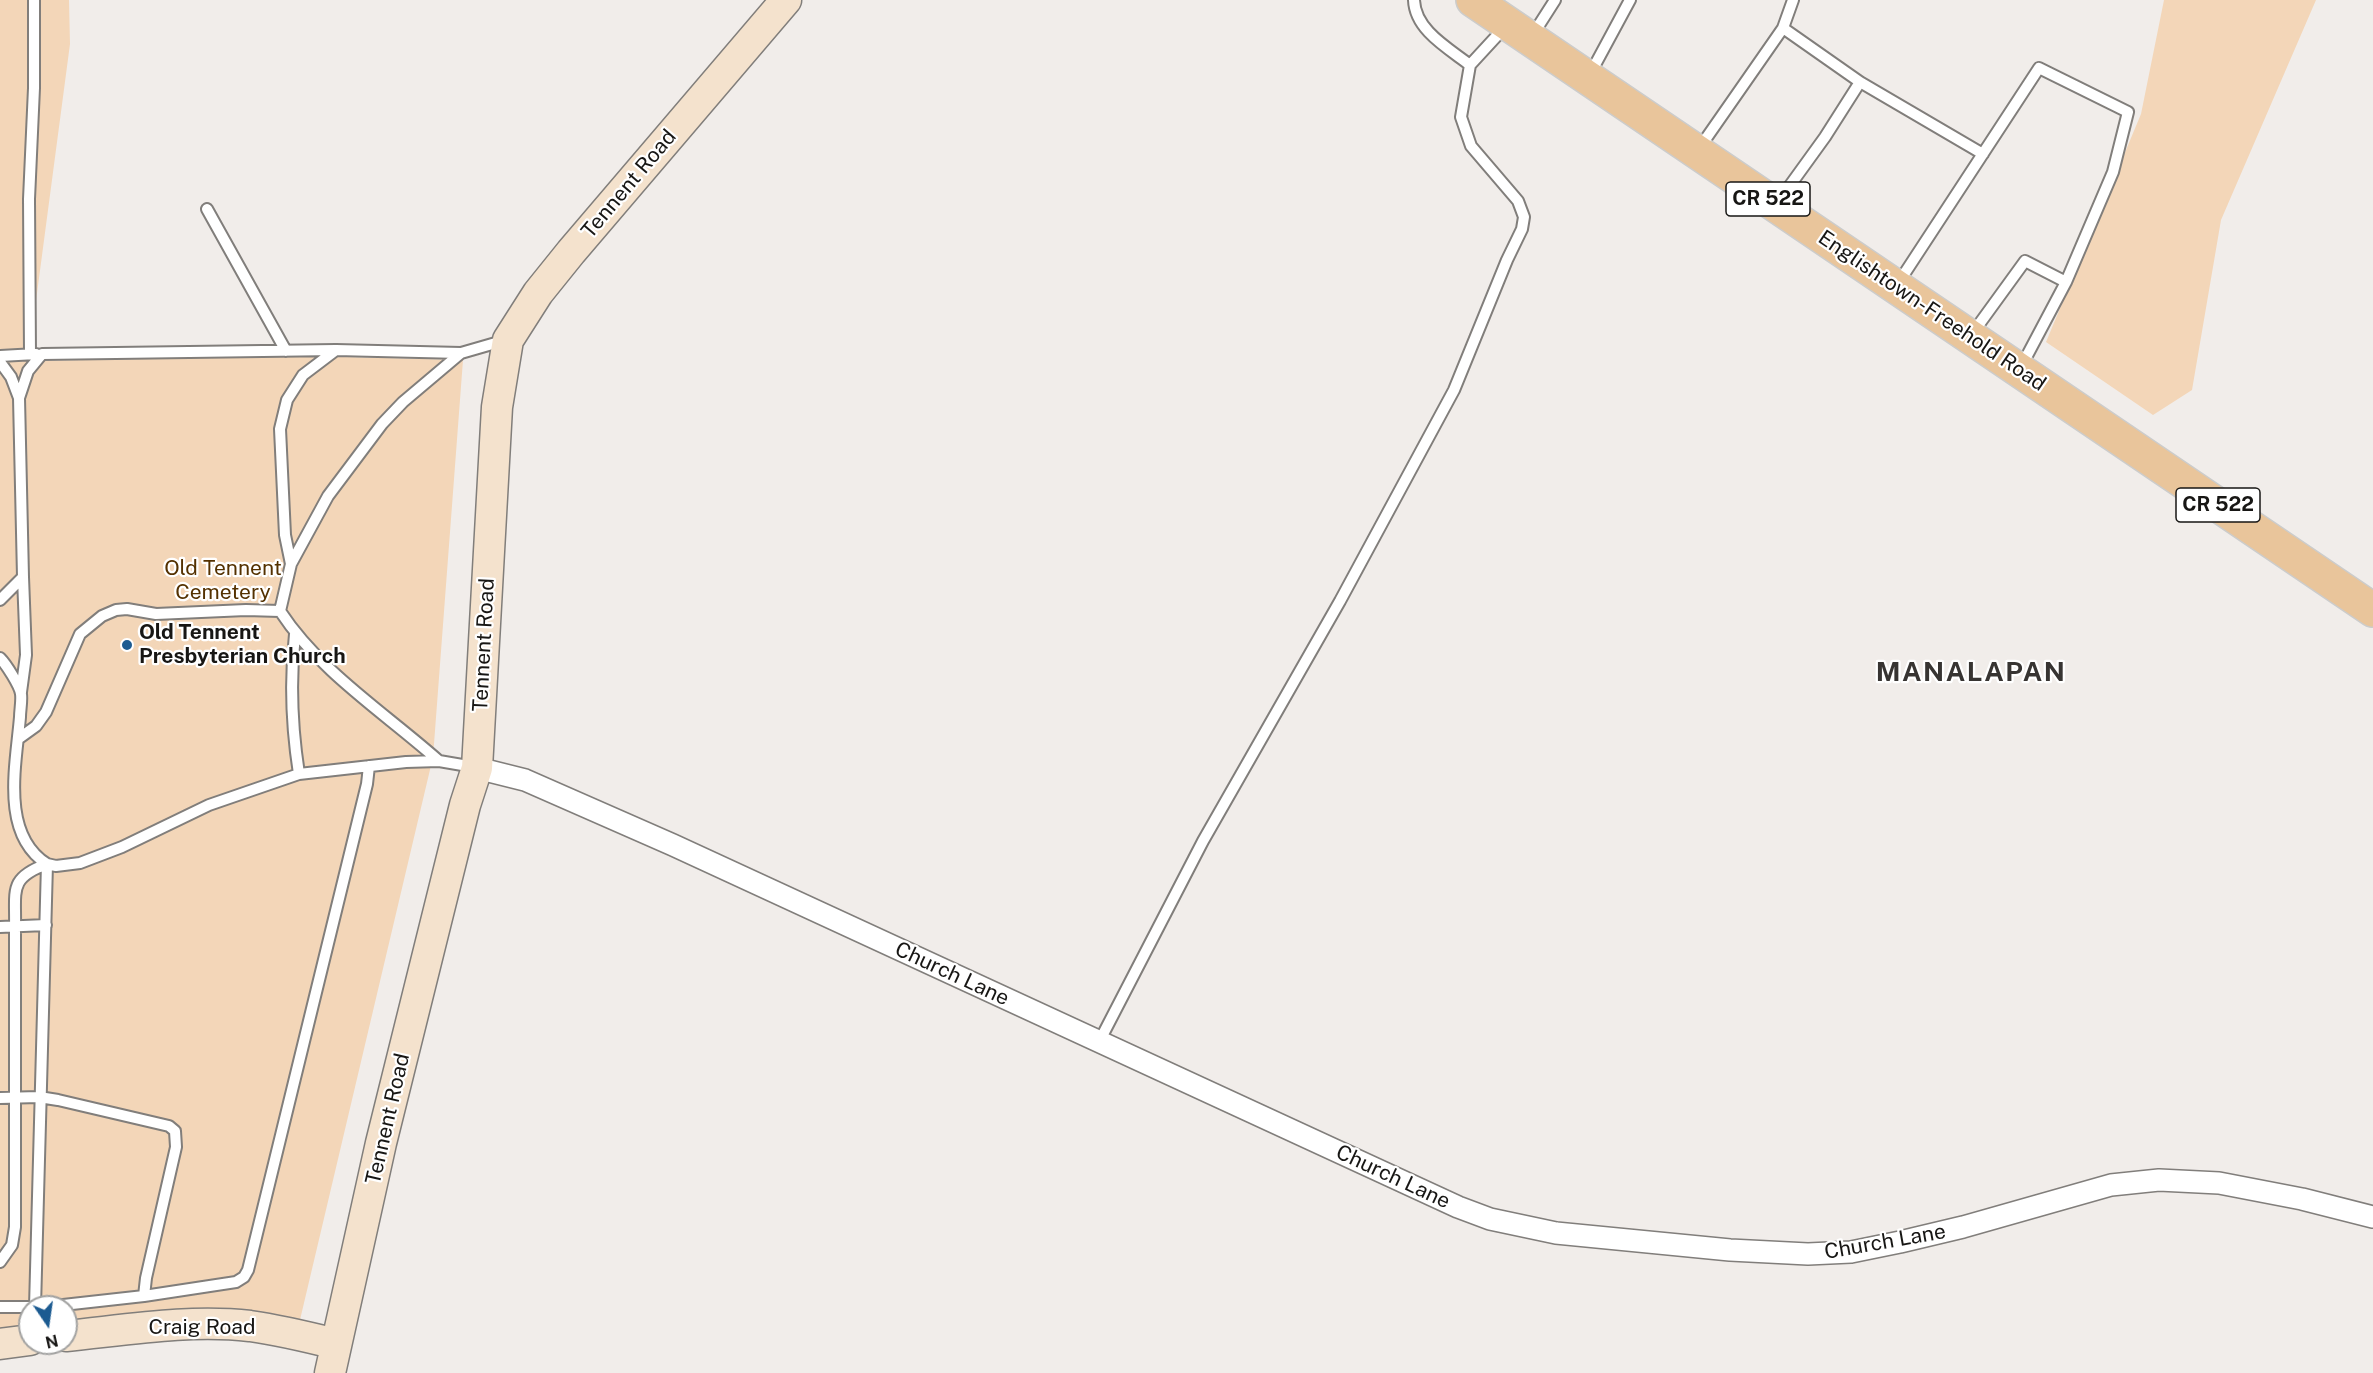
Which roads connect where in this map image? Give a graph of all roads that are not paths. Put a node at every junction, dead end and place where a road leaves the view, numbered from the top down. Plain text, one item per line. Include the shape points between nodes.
1 (34, 0) edge
2 (786, 0) edge
3 (1414, 0) edge
4 (1473, 0) edge
5 (1555, 0) edge
6 (1630, 0) edge
7 (1793, 0) edge
8 (1783, 28) junction
9 (1519, 31) junction
10 (1470, 65) junction
11 (1588, 78) junction
12 (1860, 82) junction
13 (1697, 151) junction
14 (1983, 154) junction
15 (1776, 205) junction
16 (207, 209) dead end
17 (2066, 282) junction
18 (1896, 287) junction
19 (1969, 337) junction
20 (508, 340) junction
21 (336, 350) junction
22 (286, 351) junction
23 (30, 354) junction
24 (42, 354) junction
25 (461, 354) junction
26 (0, 356) edge
27 (0, 362) edge
28 (2020, 370) junction
29 (19, 398) junction
30 (291, 564) junction
31 (23, 577) junction
32 (0, 600) edge
33 (2373, 610) edge
34 (280, 611) junction
35 (295, 634) junction
36 (0, 658) edge
37 (21, 692) junction
38 (18, 739) junction
39 (439, 761) junction
40 (369, 766) junction
41 (477, 768) junction
42 (299, 774) junction
43 (47, 864) junction
44 (46, 925) junction
45 (0, 927) edge
46 (15, 927) junction
47 (1099, 1042) junction
48 (39, 1097) junction
49 (0, 1098) edge
50 (15, 1098) junction
51 (2373, 1217) edge
52 (0, 1262) edge
53 (37, 1295) edge
54 (144, 1296) junction
55 (78, 1303) edge
56 (0, 1307) edge
57 (18, 1307) edge
58 (78, 1335) edge
59 (18, 1342) edge
60 (0, 1344) edge
61 (336, 1344) junction
62 (330, 1373) edge

1 - 23 lane
2 - 20 street, Tennent Road via 571,252
3 - 10 lane via 1414,10 1429,33
4 - 9 main road, Englishtown-Freehold Road / CR 522
5 - 9 lane
6 - 11 lane
7 - 8 lane
8 - 12 lane
8 - 13 lane
9 - 10 lane
9 - 11 main road, Englishtown-Freehold Road / CR 522
10 - 47 lane via 1461,117 1466,136 1518,201 1524,217 1522,229 1454,390 1203,841
11 - 13 main road, Englishtown-Freehold Road / CR 522
12 - 14 lane
12 - 15 lane
13 - 15 main road, Englishtown-Freehold Road / CR 522
14 - 17 lane via 2039,68 2128,112 2113,172
14 - 18 lane
15 - 18 main road, Englishtown-Freehold Road / CR 522
16 - 22 lane
17 - 19 lane via 2025,261
17 - 28 lane
18 - 19 main road, Englishtown-Freehold Road / CR 522
19 - 28 main road, Englishtown-Freehold Road / CR 522
20 - 25 lane
20 - 41 street, Tennent Road via 497,407
21 - 22 lane
21 - 25 lane
21 - 30 lane via 303,375 284,409 280,429 285,535
22 - 24 lane
23 - 24 lane
23 - 26 lane
24 - 29 lane via 28,371
25 - 30 lane via 403,402 363,447 328,496
27 - 29 lane via 11,376
28 - 33 main road, Englishtown-Freehold Road / CR 522
29 - 31 lane
30 - 34 lane
31 - 32 lane
31 - 37 lane via 26,655
34 - 35 lane
34 - 38 lane via 156,614 127,609 102,616 80,634 46,712 36,726
35 - 39 lane via 366,701
35 - 42 lane via 292,661
36 - 37 lane
37 - 38 lane
38 - 43 lane via 12,802 26,845
39 - 40 lane
39 - 41 lane
40 - 42 lane
40 - 54 lane via 368,784 248,1270 236,1282
41 - 47 street, Church Lane via 525,780
41 - 61 street, Tennent Road via 384,1132
42 - 43 lane via 209,805 80,863
43 - 44 lane
43 - 46 lane via 21,876 16,885
44 - 46 lane
44 - 48 lane
45 - 46 lane
46 - 50 lane
47 - 51 street, Church Lane via 1458,1207 1501,1222 1556,1233 1730,1250 1851,1252 1963,1227 2112,1185 2159,1180 2219,1183
48 - 50 lane
48 - 53 lane
48 - 54 lane via 169,1126 176,1131 176,1147
49 - 50 lane
50 - 52 lane via 15,1227 12,1245
54 - 55 lane
56 - 57 lane
58 - 61 street, Craig Road via 157,1326 225,1325 278,1330
59 - 60 street
61 - 62 street, Tennent Road

